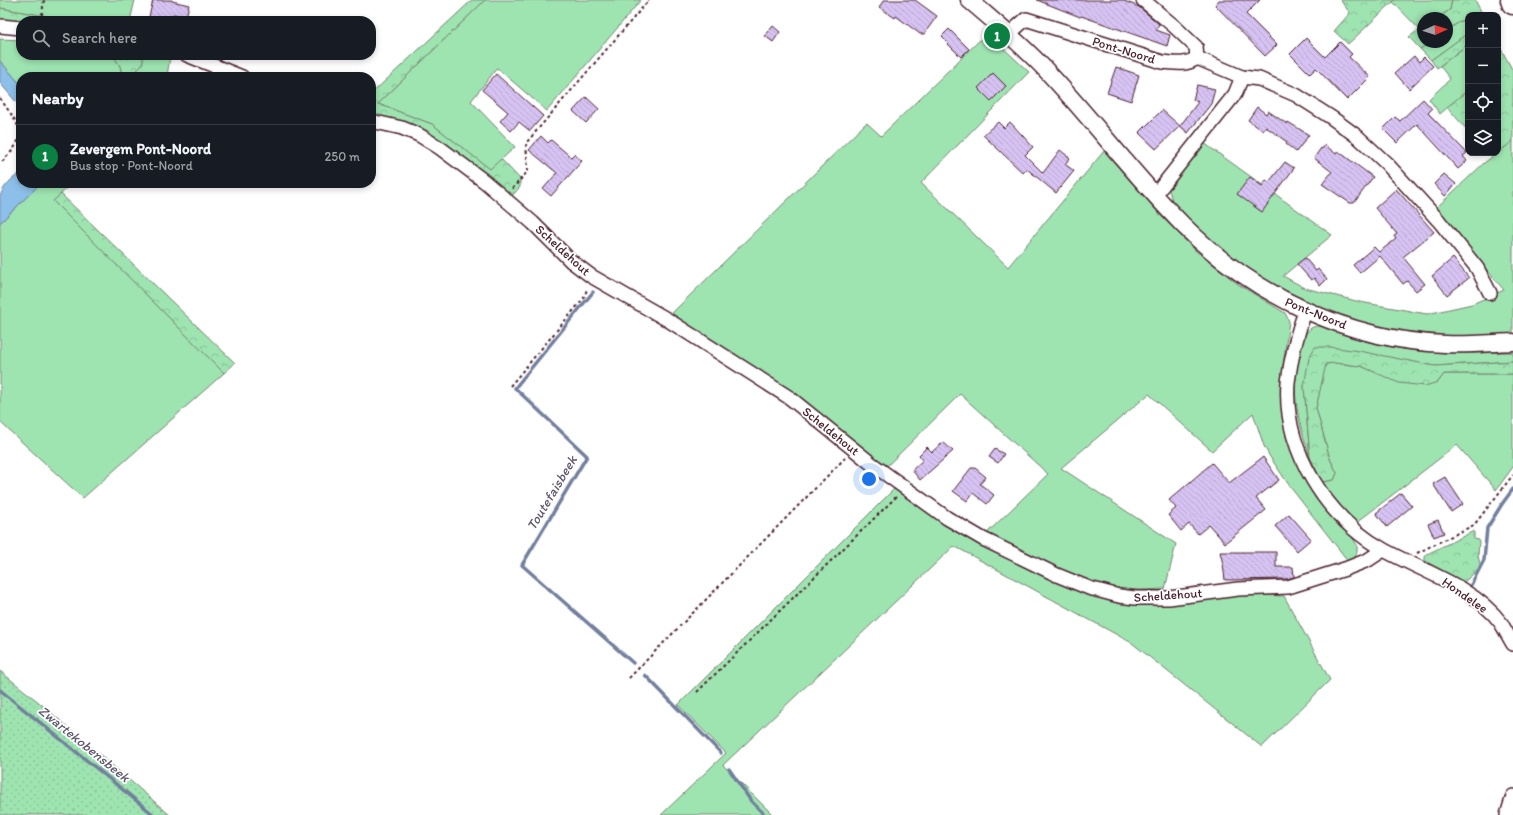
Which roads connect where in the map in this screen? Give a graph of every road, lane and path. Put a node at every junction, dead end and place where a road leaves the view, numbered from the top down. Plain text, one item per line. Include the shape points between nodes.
1 (44, 0) edge
2 (649, 0) edge
3 (969, 0) edge
4 (1143, 0) edge
5 (1512, 0) edge
6 (1513, 3) edge
7 (42, 16) edge
8 (0, 26) edge
9 (16, 28) edge
10 (1009, 34) junction
11 (1196, 58) junction
12 (200, 60) edge
13 (230, 72) edge
14 (1242, 76) junction
15 (0, 98) edge
16 (16, 122) edge
17 (376, 122) edge
18 (16, 145) edge
19 (0, 164) edge
20 (1155, 195) junction
21 (504, 198) junction
22 (591, 276) junction
23 (1490, 293) dead end
24 (1305, 311) junction
25 (1513, 342) edge
26 (510, 386) dead end
27 (851, 447) junction
28 (1513, 475) edge
29 (905, 488) junction
30 (1383, 550) junction
31 (1404, 560) junction
32 (1513, 644) edge
33 (629, 678) dead end
34 (697, 692) dead end
35 (1513, 796) edge
36 (1507, 815) edge

1 - 7 path
2 - 21 path via 526,143 528,171
3 - 10 street, Pont-Noord
4 - 11 street via 1196,47
5 - 6 highway
8 - 9 street
10 - 11 street, Pont-Noord via 1026,20 1162,62 1181,64 1189,63
10 - 20 street, Pont-Noord via 1042,66
11 - 14 street
12 - 13 street
14 - 20 street via 1235,94
14 - 23 street via 1259,79 1296,95 1358,137 1387,164 1439,222 1477,268
15 - 16 path
17 - 21 street, Scheldehout via 419,135 440,148
18 - 19 path
20 - 24 street, Pont-Noord via 1184,226 1231,267
21 - 22 street, Scheldehout via 571,261
22 - 26 path via 584,298
22 - 27 street, Scheldehout via 668,320 790,398
24 - 25 street, Pont-Noord via 1374,334 1409,340 1445,344
24 - 30 street via 1296,339 1288,382 1290,415 1299,451 1320,492 1344,520
27 - 29 street, Scheldehout
27 - 33 path via 845,459
28 - 31 path via 1474,525
29 - 30 street, Scheldehout via 947,518 1056,575 1094,590 1119,596 1169,598 1238,589 1288,587 1345,569 1368,560
29 - 34 path
30 - 31 street
31 - 32 street, Hondelee via 1467,593 1484,606 1500,623
35 - 36 street

